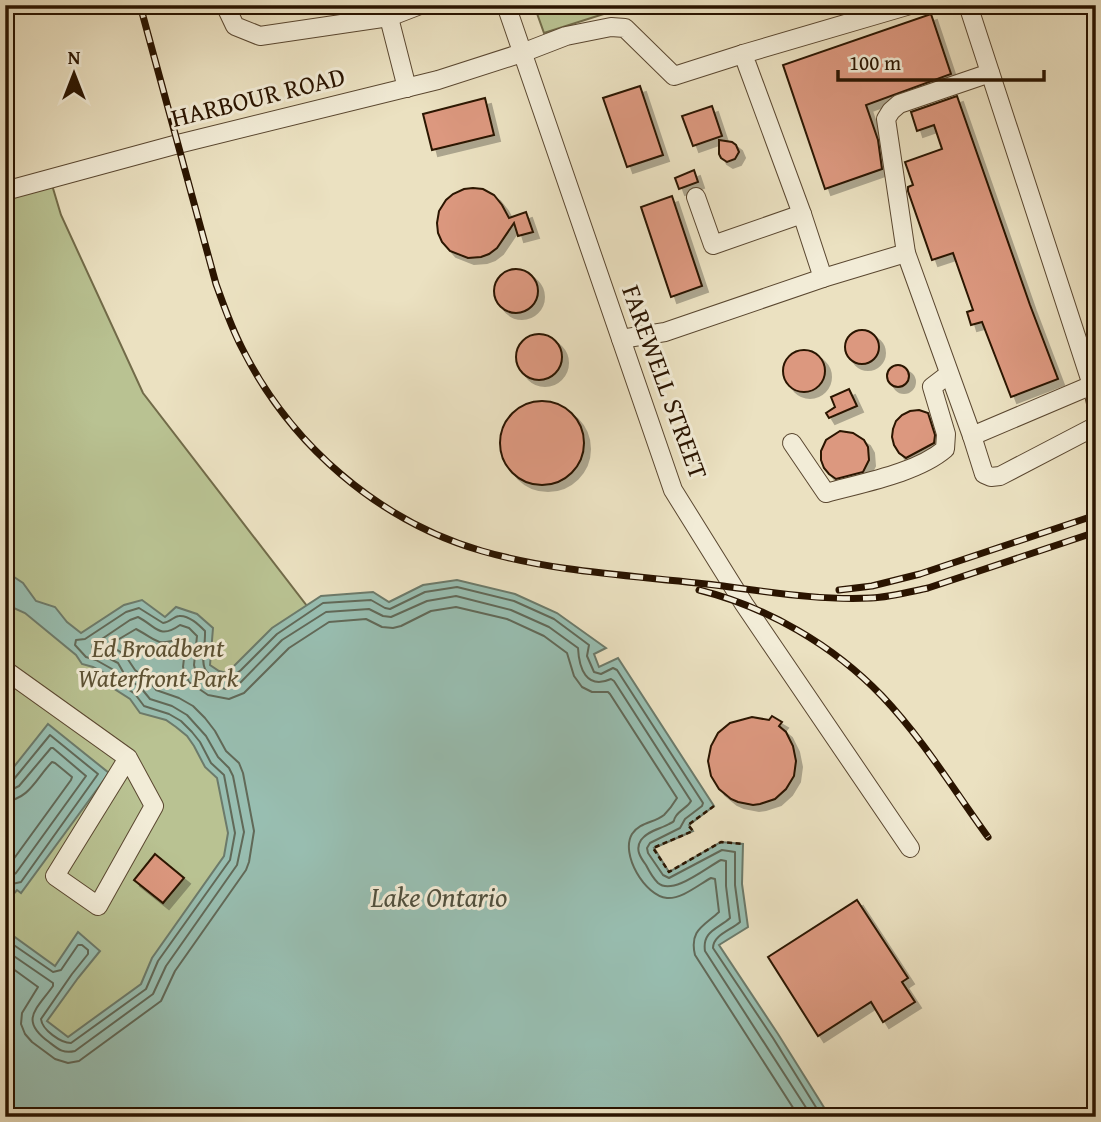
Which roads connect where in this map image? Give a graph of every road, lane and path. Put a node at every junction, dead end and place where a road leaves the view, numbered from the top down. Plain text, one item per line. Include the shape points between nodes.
1 (225, 5) edge
2 (420, 5) edge
3 (506, 5) edge
4 (910, 5) edge
5 (968, 5) edge
6 (387, 11) edge
7 (522, 53) junction
8 (743, 54) junction
9 (990, 73) junction
10 (407, 88) junction
11 (5, 191) edge
12 (696, 197) dead end
13 (802, 214) junction
14 (906, 253) junction
15 (823, 278) junction
16 (621, 339) junction
17 (949, 374) junction
18 (1094, 394) edge
19 (1096, 423) edge
20 (972, 436) junction
21 (792, 443) dead end
22 (5, 670) edge
23 (128, 758) junction
24 (714, 806) dead end
25 (743, 844) dead end
26 (909, 848) dead end

1 - 6 street via 235,26 260,36
2 - 6 street
3 - 7 street, FAREWELL STREET
4 - 8 street
5 - 9 street
6 - 10 street
7 - 8 street, HARBOUR ROAD via 566,36 611,27 625,28 674,76
7 - 10 street, HARBOUR ROAD
7 - 16 street, FAREWELL STREET
8 - 13 street
9 - 14 street via 899,104 886,119
9 - 18 street
10 - 11 street, HARBOUR ROAD
12 - 13 street via 713,244
13 - 15 street
14 - 15 street
14 - 17 street
15 - 16 street via 665,332
16 - 26 street, FAREWELL STREET via 673,490
17 - 20 street
17 - 21 street via 932,387 946,435 945,449 933,458 826,493
18 - 20 street
19 - 20 street via 991,477 984,474
22 - 23 street
23 - 23 street via 55,876 97,906 154,806
24 - 25 path via 688,825 693,831 653,848 669,872 722,842

